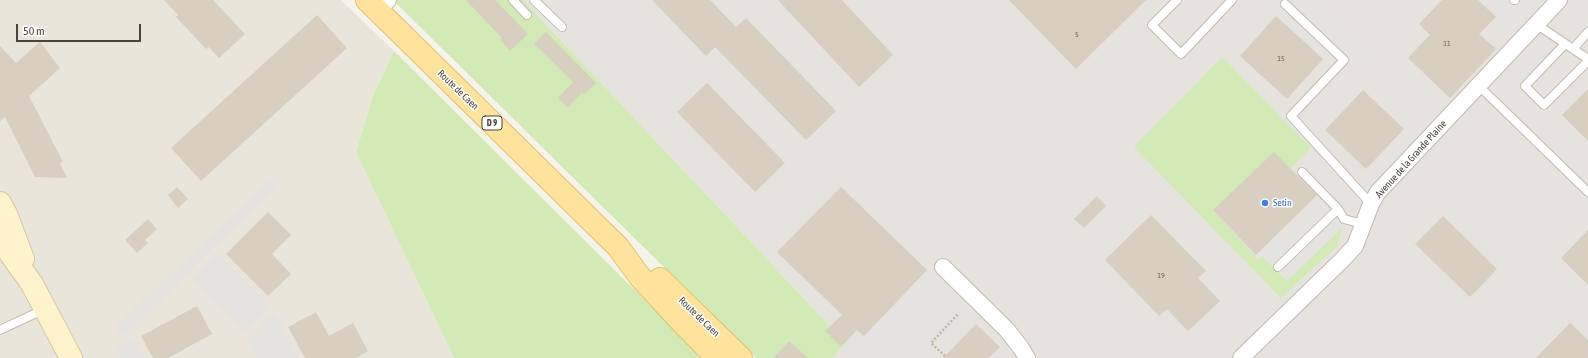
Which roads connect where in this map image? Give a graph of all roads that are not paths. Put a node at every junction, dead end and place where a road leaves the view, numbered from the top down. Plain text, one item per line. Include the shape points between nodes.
1 (513, 0) edge
2 (534, 0) edge
3 (1177, 0) edge
4 (1232, 0) edge
5 (1559, 0) edge
6 (377, 3) edge
7 (1285, 4) dead end
8 (527, 15) dead end
9 (1536, 24) junction
10 (562, 27) dead end
11 (1588, 32) edge
12 (1565, 44) junction
13 (1573, 49) junction
14 (1588, 60) edge
15 (1479, 86) junction
16 (1302, 172) dead end
17 (1588, 192) edge
18 (0, 203) edge
19 (1371, 204) junction
20 (1338, 209) junction
21 (1363, 224) junction
22 (0, 239) edge
23 (618, 247) junction
24 (943, 267) dead end
25 (1278, 267) dead end
26 (32, 284) junction
27 (45, 309) junction
28 (0, 330) edge
29 (71, 358) edge
30 (717, 358) edge
31 (741, 358) edge
32 (1027, 358) edge
33 (1241, 358) edge

1 - 8 lane
2 - 10 lane
3 - 4 lane via 1152,25 1182,54
5 - 9 street, Avenue de la Grande Plaine
6 - 23 main road, Route de Caen / D 9
7 - 19 lane via 1344,60 1291,116
9 - 12 lane
9 - 15 street, Avenue de la Grande Plaine
11 - 13 lane
12 - 13 lane
12 - 14 lane via 1525,86 1544,105
13 - 14 lane
15 - 17 lane
15 - 19 street, Avenue de la Grande Plaine via 1378,192
16 - 20 lane
18 - 26 main road
19 - 21 street, Avenue de la Grande Plaine
20 - 21 lane via 1344,219
20 - 25 lane
21 - 33 street, Avenue de la Grande Plaine via 1354,246 1344,259
22 - 26 main road
23 - 30 main road, Route de Caen / D 9 via 646,282
23 - 31 main road, Route de Caen / D 9 via 648,268
24 - 32 street via 1007,330
26 - 27 main road
27 - 28 lane
27 - 29 main road

